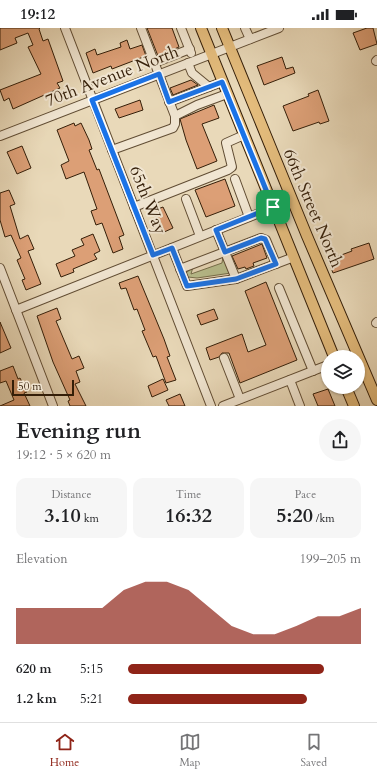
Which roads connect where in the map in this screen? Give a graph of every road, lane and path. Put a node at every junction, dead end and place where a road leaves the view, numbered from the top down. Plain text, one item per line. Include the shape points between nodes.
1 (65, 28) edge
2 (141, 28) edge
3 (182, 28) edge
4 (201, 28) edge
5 (222, 28) edge
6 (246, 28) edge
7 (279, 28) edge
8 (270, 30) edge
9 (250, 39) junction
10 (229, 47) junction
11 (190, 49) junction
12 (211, 54) junction
13 (191, 62) junction
14 (154, 63) junction
15 (159, 74) junction
16 (222, 82) junction
17 (209, 87) junction
18 (227, 94) junction
19 (92, 100) junction
20 (169, 102) junction
21 (175, 116) junction
22 (244, 135) junction
23 (0, 136) edge
24 (112, 150) junction
25 (235, 179) dead end
26 (186, 199) dead end
27 (292, 200) junction
28 (134, 207) junction
29 (273, 207) junction
30 (249, 217) junction
31 (216, 230) junction
32 (200, 236) junction
33 (172, 248) junction
34 (225, 252) junction
35 (153, 255) junction
36 (294, 257) junction
37 (276, 264) junction
38 (0, 268) edge
39 (180, 269) junction
40 (236, 279) junction
41 (278, 288) dead end
42 (16, 310) junction
43 (331, 350) edge
44 (224, 358) dead end
45 (321, 368) edge
46 (313, 371) junction
47 (290, 380) junction
48 (349, 394) edge
49 (240, 399) junction
50 (377, 400) edge
51 (53, 406) edge
52 (211, 406) edge
53 (223, 406) edge
54 (300, 406) edge
55 (354, 406) edge

1 - 19 street, 65th Way
2 - 14 street
3 - 11 street
4 - 12 main road, 66th Street North
5 - 10 main road, 66th Street North
6 - 9 street
7 - 8 street, 70th Avenue North
8 - 9 street, 70th Avenue North
9 - 10 street, 70th Avenue North
10 - 12 street, 70th Avenue North
10 - 27 main road, 66th Street North
11 - 13 street
11 - 14 street
12 - 13 street, 70th Avenue North
12 - 16 main road, 66th Street North
13 - 15 street, 70th Avenue North
13 - 17 street via 192,73
14 - 15 street
15 - 19 street, 70th Avenue North
15 - 20 street
16 - 17 street
16 - 18 main road, 66th Street North
17 - 20 street
18 - 21 street
18 - 22 main road, 66th Street North
19 - 23 street, 70th Avenue North
19 - 24 street, 65th Way
20 - 21 street
21 - 24 street via 173,128
22 - 28 street via 226,143 232,163 228,170
22 - 29 main road, 66th Street North
24 - 28 street, 65th Way
25 - 30 street
26 - 32 street
27 - 29 street
27 - 50 main road, 66th Street North
28 - 35 street, 65th Way
29 - 30 street
29 - 36 main road, 66th Street North
30 - 31 street
31 - 32 street
31 - 34 street
32 - 33 street
33 - 35 street
33 - 39 street
34 - 37 street via 264,238
34 - 39 street
34 - 40 street
35 - 42 street
35 - 52 street, 65th Way
36 - 37 street
36 - 43 main road, 66th Street North
37 - 40 street
38 - 42 street
39 - 40 street via 187,286
41 - 46 street
42 - 51 street
44 - 49 street
45 - 46 street
46 - 47 street
47 - 49 street
47 - 54 street
48 - 55 main road
49 - 53 street

